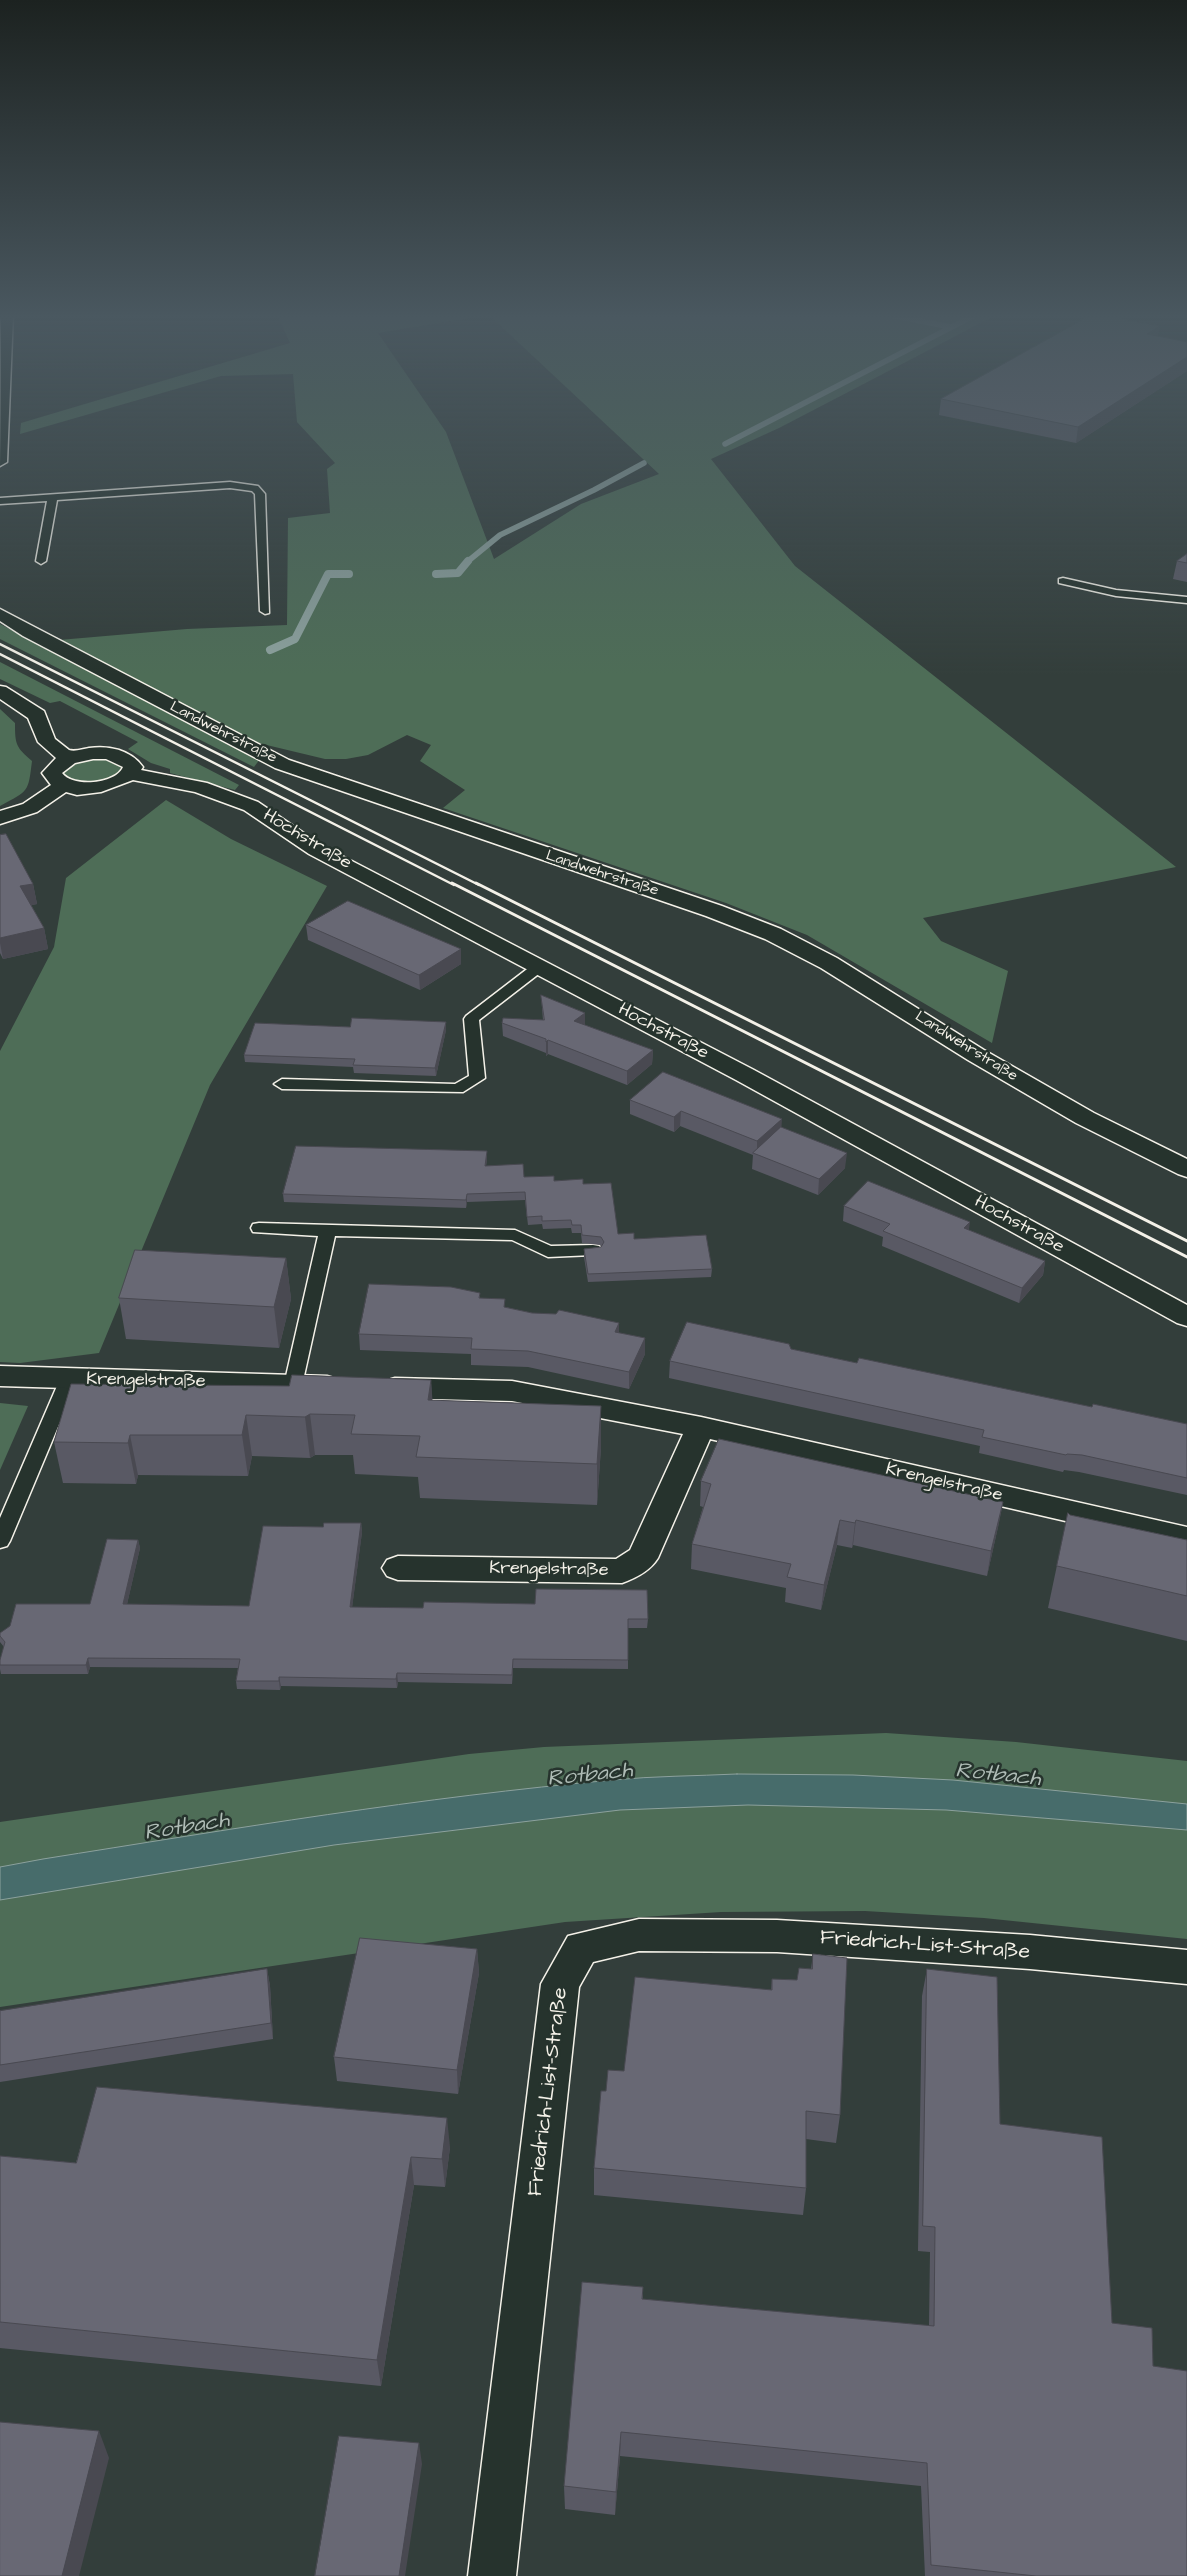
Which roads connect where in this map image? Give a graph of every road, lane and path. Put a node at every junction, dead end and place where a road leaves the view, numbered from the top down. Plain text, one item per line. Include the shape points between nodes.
1 (1, 434) edge
2 (0, 462) edge
3 (53, 497) junction
4 (0, 500) edge
5 (41, 561) dead end
6 (1063, 581) dead end
7 (1187, 600) edge
8 (264, 611) dead end
9 (0, 614) edge
10 (0, 691) edge
11 (71, 758) junction
12 (130, 774) junction
13 (64, 785) junction
14 (0, 818) edge
15 (540, 966) junction
16 (282, 1084) dead end
17 (1187, 1169) edge
18 (259, 1228) dead end
19 (328, 1231) junction
20 (593, 1250) edge
21 (1187, 1317) edge
22 (0, 1376) edge
23 (69, 1379) junction
24 (293, 1385) junction
25 (701, 1427) junction
26 (1187, 1538) edge
27 (0, 1542) edge
28 (398, 1568) dead end
29 (1187, 1967) edge
30 (492, 2576) edge

1 - 2 street
3 - 4 lane
3 - 5 lane
3 - 8 lane via 230,485 255,488 260,494
6 - 7 lane via 1116,593 1153,594
9 - 17 street, Landwehrstraße via 47,642 282,764 773,934 886,997 976,1056 1085,1118
10 - 11 street via 37,715 44,740 55,751
11 - 12 street via 93,753 121,756 132,767
11 - 13 street via 56,766 52,773 55,780
12 - 13 street via 114,783 92,788
12 - 15 street, Hochstraße via 200,787 251,806 316,850
13 - 14 street via 30,808
15 - 16 lane via 471,1019 477,1078 458,1089
15 - 21 street, Hochstraße
18 - 19 lane
19 - 20 lane via 515,1236 548,1252
19 - 24 lane
22 - 23 street, Krengelstraße
23 - 24 street, Krengelstraße
23 - 27 lane
24 - 25 street, Krengelstraße via 512,1391
25 - 26 street, Krengelstraße
25 - 28 street, Krengelstraße via 642,1558 622,1571
29 - 30 street, Friedrich-List-Straße via 1030,1952 777,1936 639,1935 581,1948 560,1984

